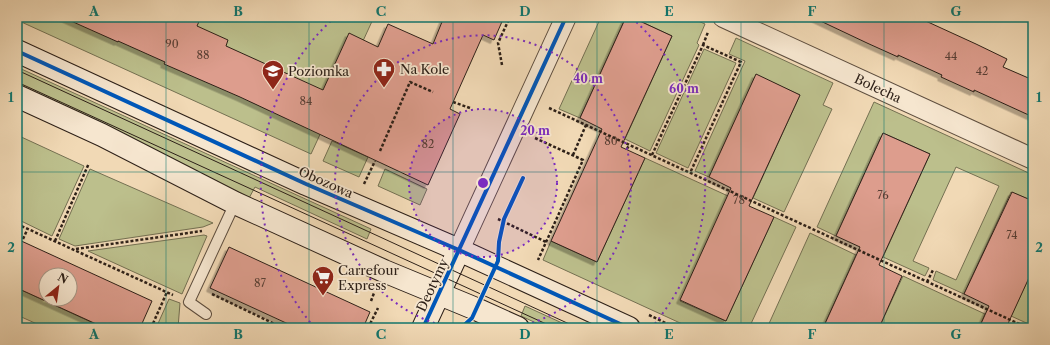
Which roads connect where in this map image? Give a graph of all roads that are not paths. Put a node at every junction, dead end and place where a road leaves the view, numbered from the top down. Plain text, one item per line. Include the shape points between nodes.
1 (566, 17) edge
2 (723, 17) edge
3 (17, 50) edge
4 (17, 96) edge
5 (1033, 159) edge
6 (235, 203) junction
7 (459, 250) junction
8 (438, 294) junction
9 (206, 314) dead end
10 (423, 328) edge
11 (518, 328) edge
12 (629, 328) edge

1 - 7 street
2 - 5 street, Bolecha
3 - 7 street, Obozowa via 306,184
4 - 6 street via 102,135
6 - 8 street
6 - 9 lane via 189,302
7 - 8 street, Deotymy
7 - 12 street, Obozowa
8 - 10 street, Deotymy
8 - 11 street

